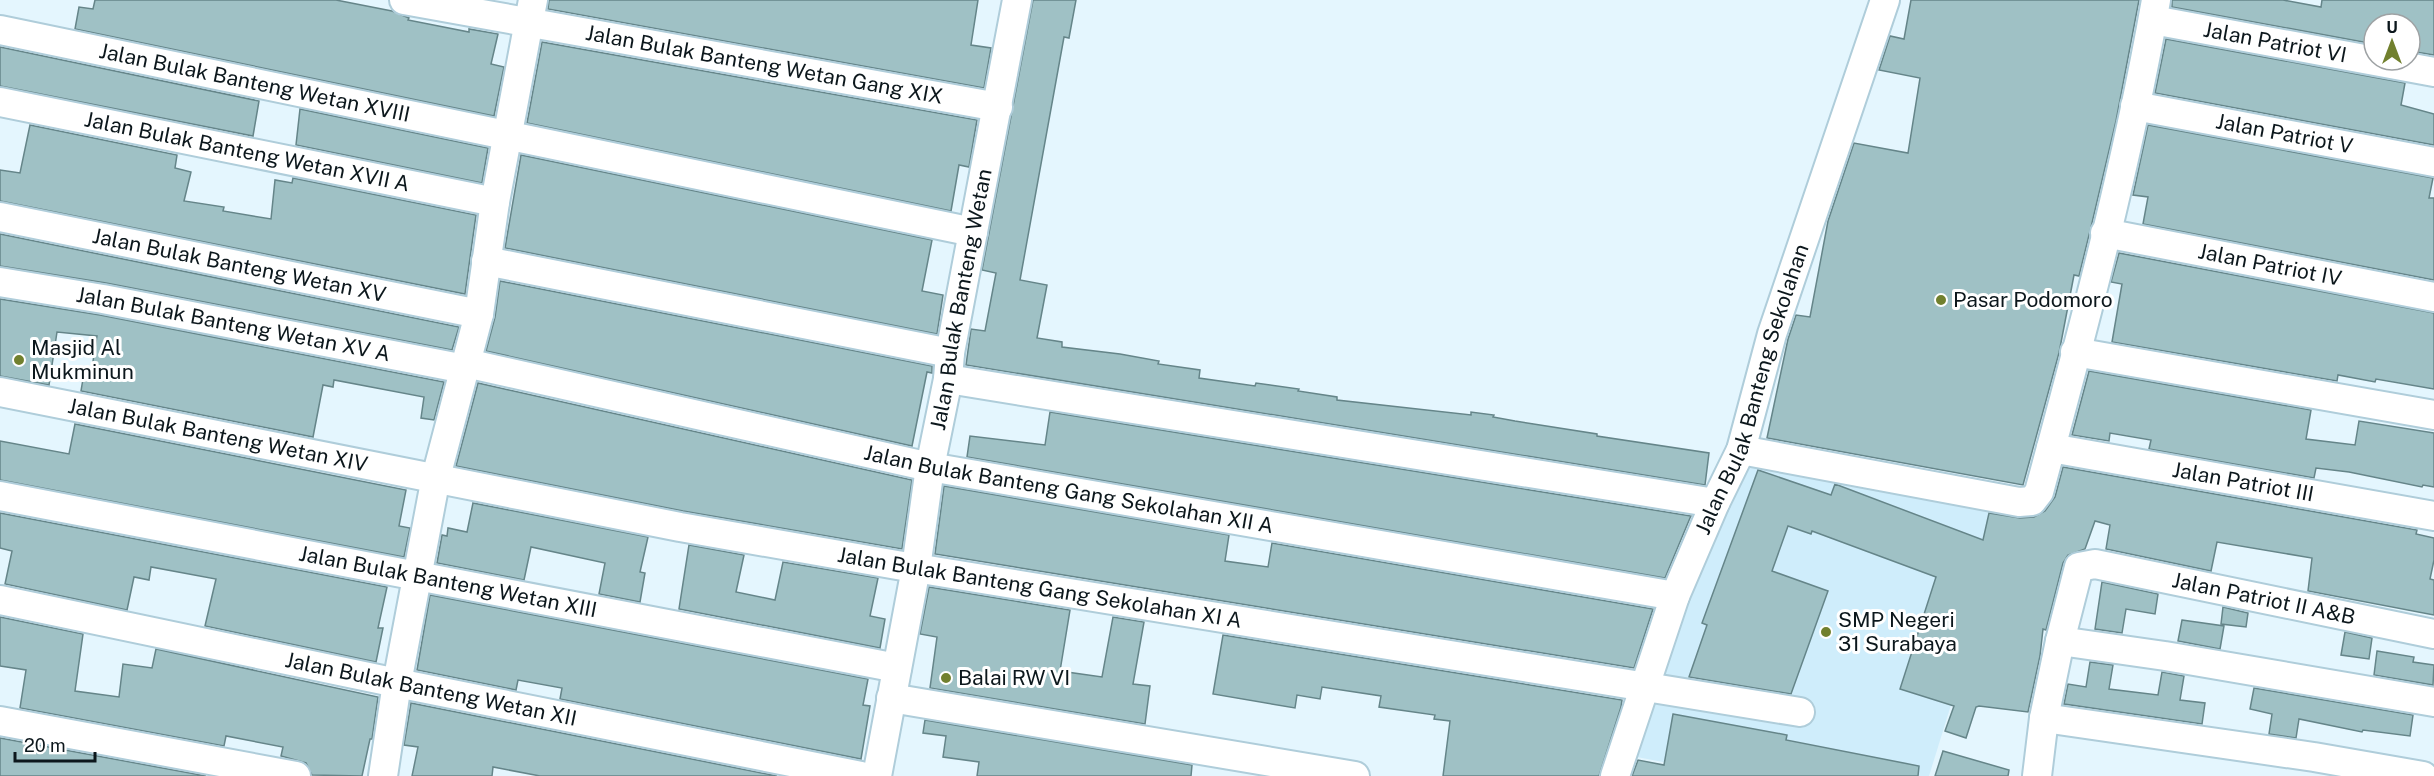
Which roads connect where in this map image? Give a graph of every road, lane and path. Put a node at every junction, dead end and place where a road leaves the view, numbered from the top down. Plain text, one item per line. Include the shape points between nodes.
1 (404, 0) edge
2 (1017, 0) edge
3 (1885, 0) edge
4 (532, 10) edge
5 (2155, 10) edge
6 (0, 30) edge
7 (2434, 72) edge
8 (0, 102) edge
9 (2135, 106) junction
10 (998, 107) junction
11 (508, 135) junction
12 (2434, 162) edge
13 (495, 202) junction
14 (0, 217) edge
15 (973, 232) junction
16 (2105, 232) junction
17 (486, 261) junction
18 (0, 282) edge
19 (2434, 297) edge
20 (479, 314) junction
21 (2075, 352) junction
22 (465, 366) junction
23 (949, 366) junction
24 (0, 392) edge
25 (2434, 415) edge
26 (2051, 448) junction
27 (1741, 450) junction
28 (930, 467) junction
29 (436, 477) junction
30 (0, 496) edge
31 (1715, 503) junction
32 (2434, 516) edge
33 (916, 568) junction
34 (418, 577) junction
35 (1675, 596) junction
36 (0, 600) edge
37 (2434, 634) edge
38 (2060, 641) junction
39 (897, 668) junction
40 (397, 683) junction
41 (1643, 688) junction
42 (891, 698) junction
43 (2434, 702) edge
44 (1800, 712) dead end
45 (2044, 718) junction
46 (0, 722) edge
47 (2313, 767) edge
48 (2038, 770) edge
49 (296, 776) edge
50 (383, 776) edge
51 (861, 776) edge
52 (878, 776) edge
53 (1355, 776) edge
54 (1615, 776) edge
55 (2423, 776) edge

1 - 4 street, Jalan Bulak Banteng Wetan Gang XIX
2 - 10 street, Jalan Bulak Banteng Wetan
3 - 27 street, Jalan Bulak Banteng Sekolahan via 1772,334
4 - 10 street, Jalan Bulak Banteng Wetan Gang XIX
4 - 11 street
5 - 7 street, Jalan Patriot VI
5 - 9 street
6 - 11 street, Jalan Bulak Banteng Wetan XVIII
8 - 13 street, Jalan Bulak Banteng Wetan XVII A
9 - 12 street, Jalan Patriot V
9 - 16 street
10 - 15 street, Jalan Bulak Banteng Wetan
11 - 13 street
11 - 15 street, Jalan Bulak Banteng Wetan XVIII
13 - 17 street
14 - 20 street, Jalan Bulak Banteng Wetan XV
15 - 23 street, Jalan Bulak Banteng Wetan
16 - 19 street, Jalan Patriot IV
16 - 21 street
17 - 20 street
17 - 23 street
18 - 22 street, Jalan Bulak Banteng Wetan XV A
20 - 22 street
21 - 25 street
21 - 26 street
22 - 28 street, Jalan Bulak Banteng Gang Sekolahan XII A
22 - 29 street
23 - 28 street, Jalan Bulak Banteng Wetan
23 - 31 street
24 - 29 street, Jalan Bulak Banteng Wetan XIV
26 - 27 street via 2039,492 2032,501 2019,502
26 - 32 street, Jalan Patriot III
27 - 31 street, Jalan Bulak Banteng Sekolahan
28 - 33 street, Jalan Bulak Banteng Wetan
28 - 35 street, Jalan Bulak Banteng Gang Sekolahan XII A
29 - 33 street, Jalan Bulak Banteng Gang Sekolahan XI A via 680,527
29 - 34 street
30 - 34 street, Jalan Bulak Banteng Wetan XIII
31 - 35 street, Jalan Bulak Banteng Sekolahan
33 - 39 street, Jalan Bulak Banteng Wetan
33 - 41 street, Jalan Bulak Banteng Gang Sekolahan XI A
34 - 39 street, Jalan Bulak Banteng Wetan XIII
34 - 40 street
35 - 41 street, Jalan Bulak Banteng Sekolahan
36 - 40 street, Jalan Bulak Banteng Wetan XII
37 - 38 street, Jalan Patriot II A&B via 2095,564 2079,567
38 - 43 street via 2177,657
38 - 45 street
39 - 42 street, Jalan Bulak Banteng Wetan
40 - 50 street
40 - 51 street, Jalan Bulak Banteng Wetan XII
41 - 44 street, Jalan Bulak Banteng Gang Sekolahan XI A
41 - 54 street, Jalan Bulak Banteng Sekolahan
42 - 52 street, Jalan Bulak Banteng Wetan
42 - 53 street
45 - 47 street
45 - 48 street
46 - 49 street
47 - 55 street

